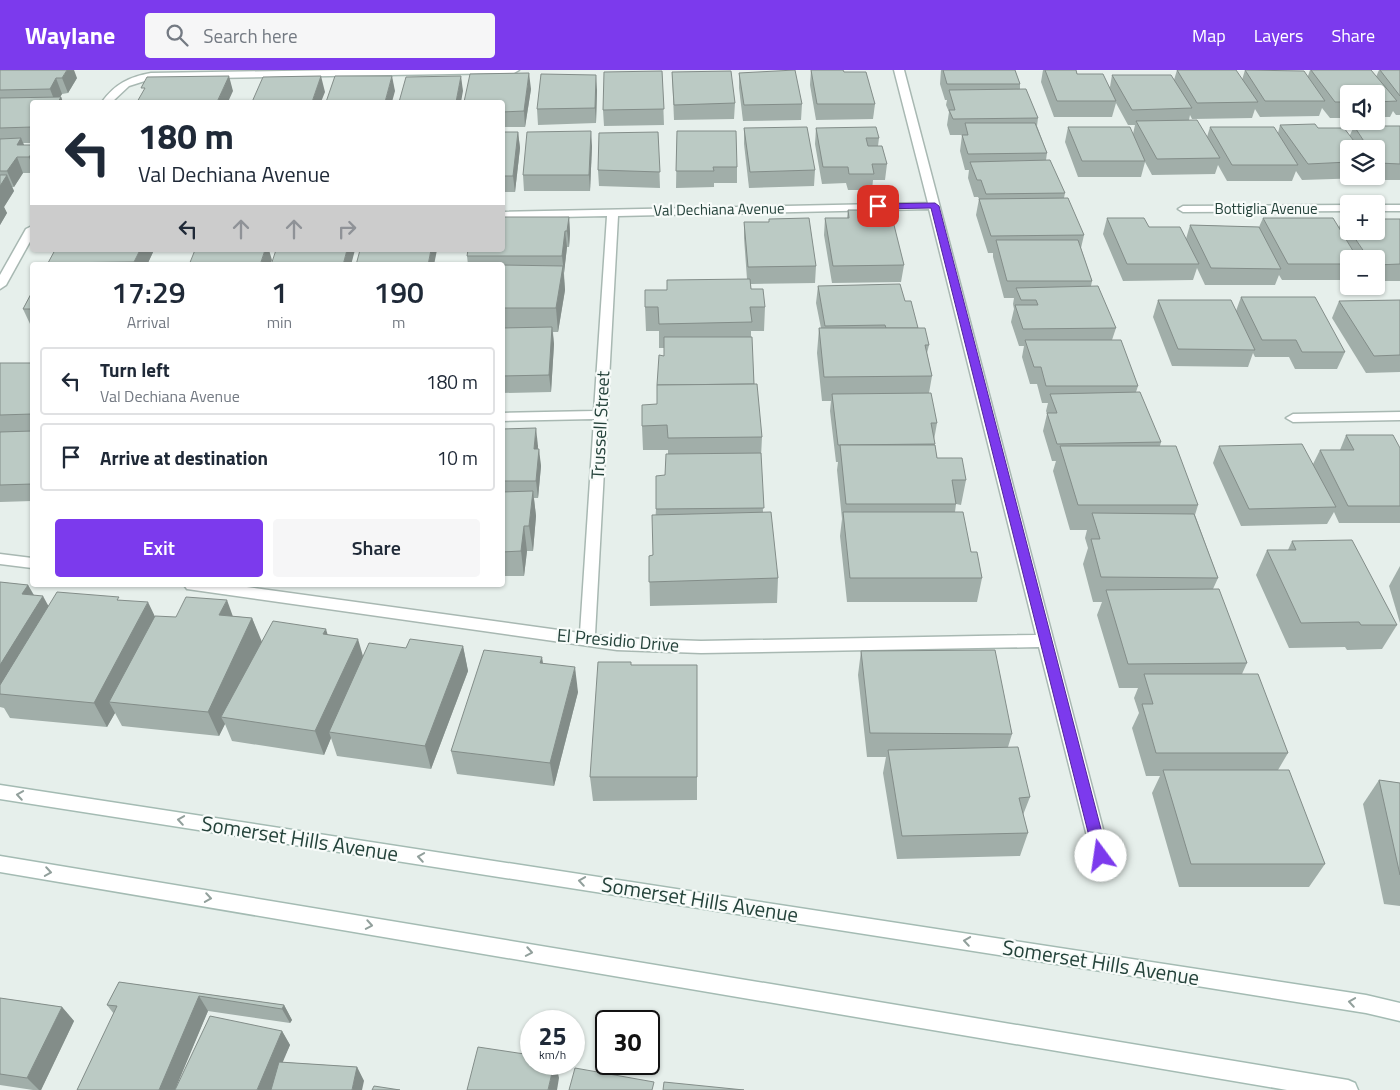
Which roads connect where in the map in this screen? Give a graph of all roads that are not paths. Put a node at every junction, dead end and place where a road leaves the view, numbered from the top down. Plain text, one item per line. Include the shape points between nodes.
1 (514, 70) edge
2 (898, 70) edge
3 (108, 100) edge
4 (935, 206) junction
5 (1340, 208) edge
6 (1385, 208) edge
7 (1400, 208) edge
8 (1183, 209) dead end
9 (613, 211) junction
10 (505, 215) edge
11 (30, 233) edge
12 (0, 285) edge
13 (600, 415) junction
14 (1400, 416) edge
15 (505, 418) edge
16 (1293, 418) dead end
17 (0, 559) edge
18 (30, 563) edge
19 (206, 587) edge
20 (587, 640) junction
21 (1047, 641) junction
22 (0, 792) edge
23 (1101, 856) dead end
24 (0, 864) edge
25 (1400, 1012) edge
26 (1348, 1090) edge

1 - 3 street via 170,75 132,80 118,87
2 - 4 street
4 - 9 street, Val Dechiana Avenue
4 - 21 street
5 - 8 street, Bottiglia Avenue
6 - 7 street
9 - 10 street, Val Dechiana Avenue
9 - 13 street, Trussell Street
11 - 12 street
13 - 15 street
13 - 20 street, Trussell Street
14 - 16 street
17 - 18 street
19 - 20 street, El Presidio Drive
20 - 21 street, El Presidio Drive via 701,647
21 - 23 street
25 -> 22 street, Somerset Hills Avenue via 1181,974
24 -> 26 street

